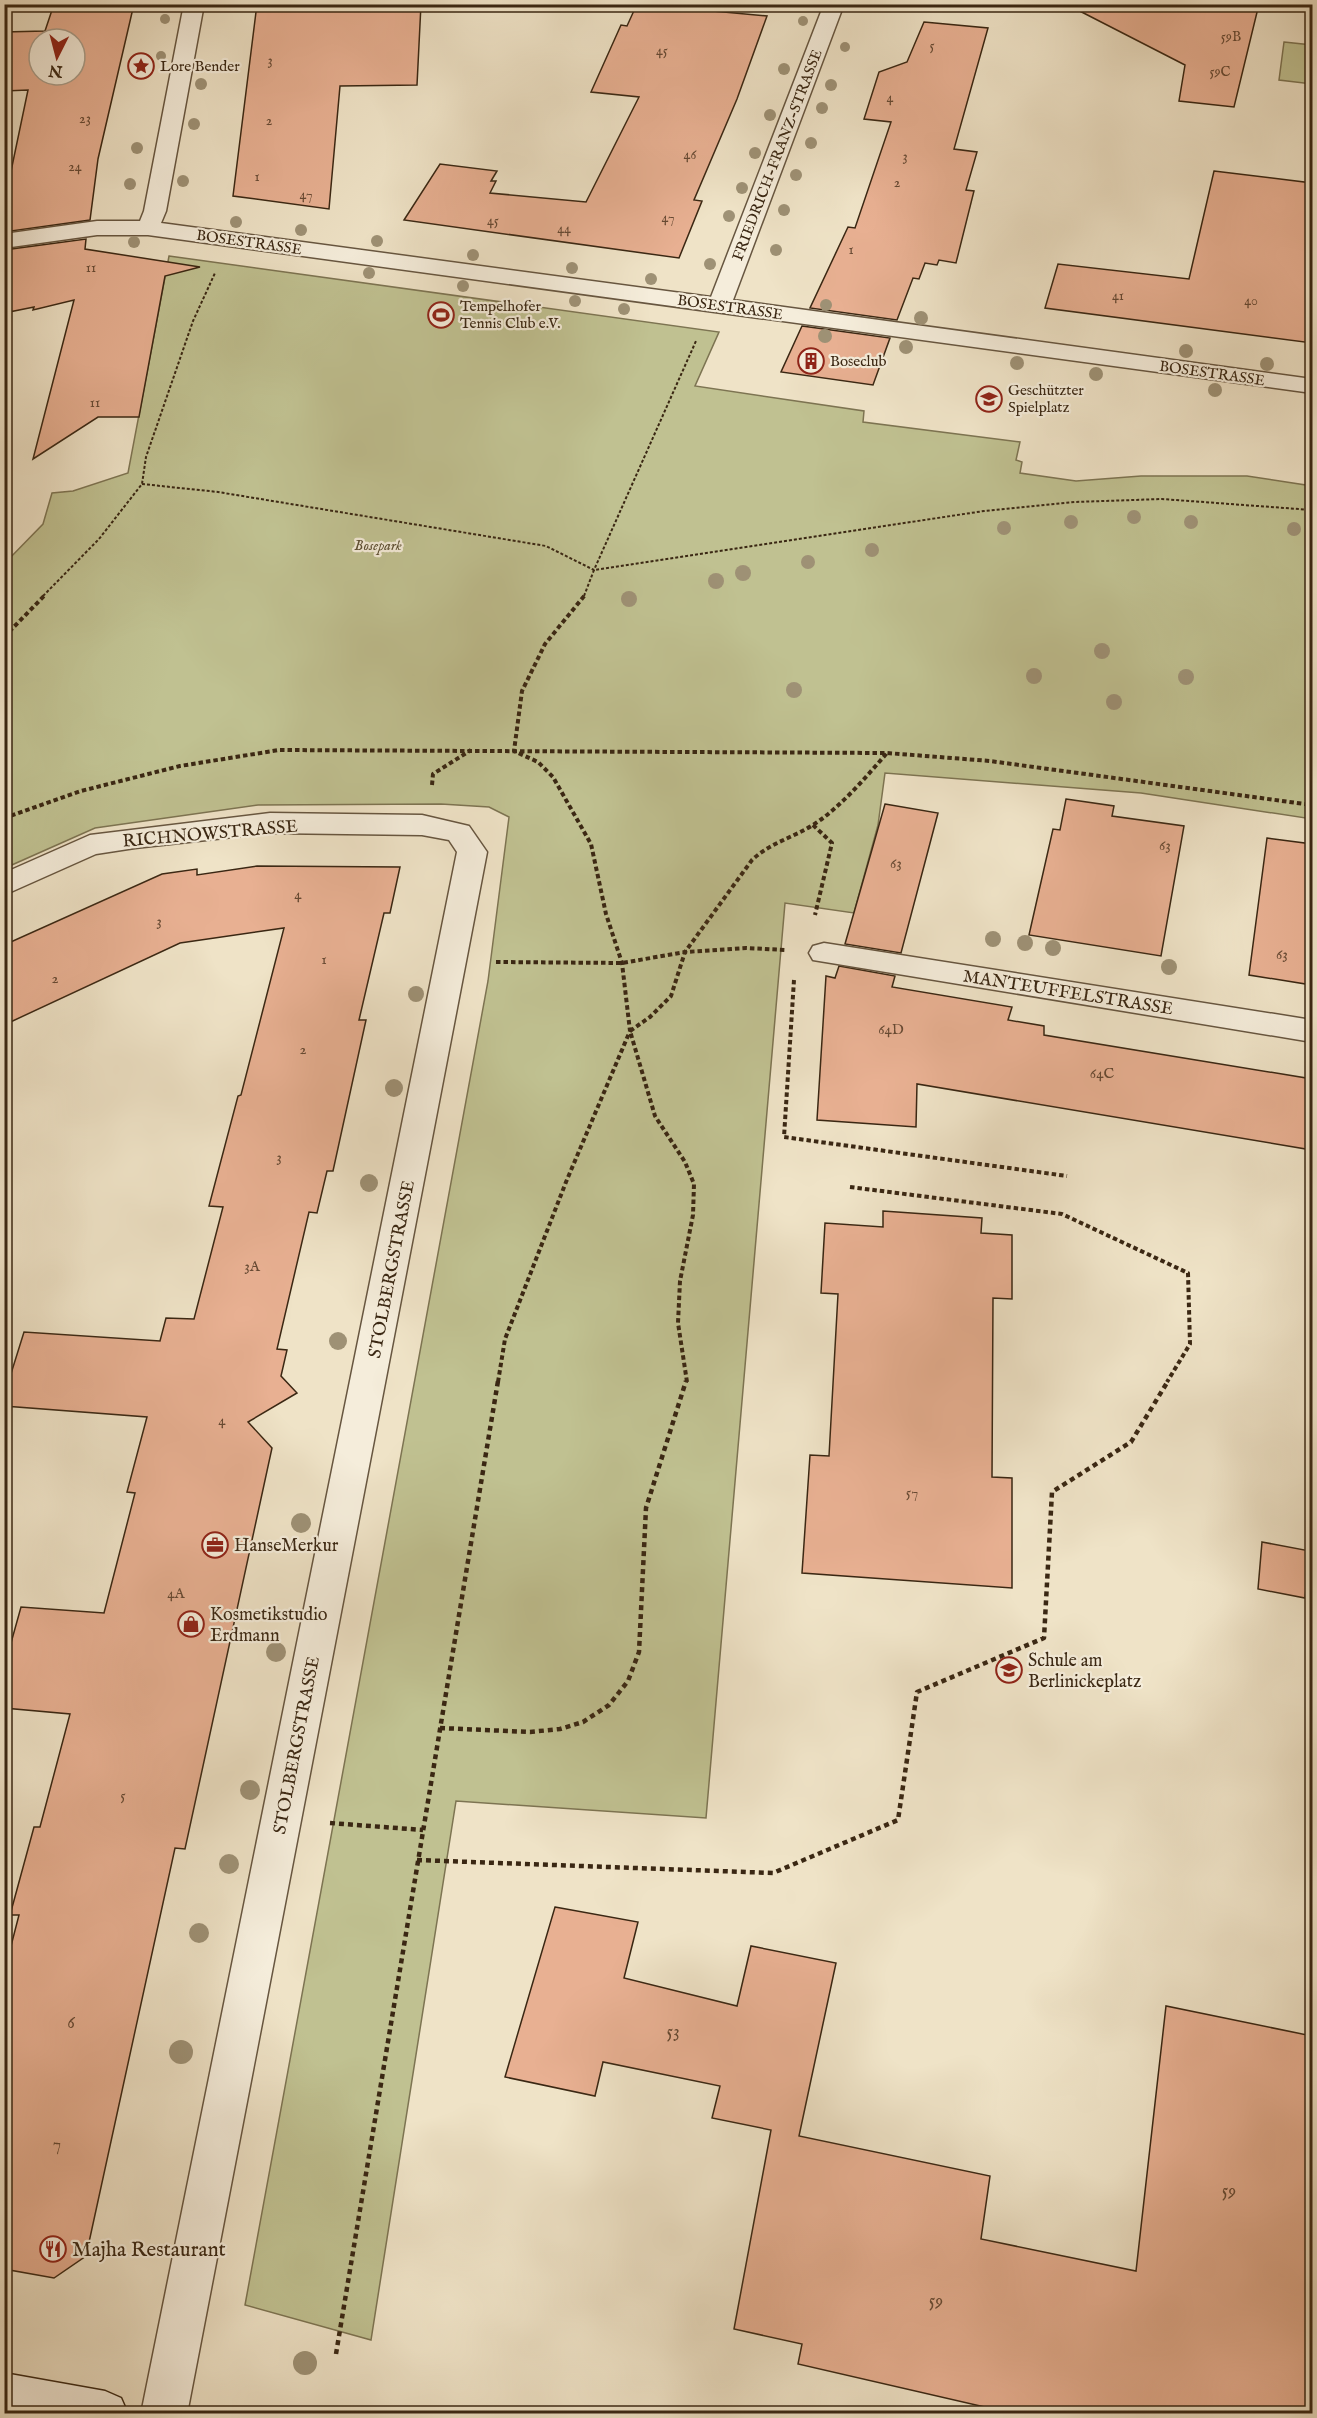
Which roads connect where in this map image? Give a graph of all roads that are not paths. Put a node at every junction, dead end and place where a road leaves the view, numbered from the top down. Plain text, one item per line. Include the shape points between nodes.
1 (194, 4) edge
2 (834, 4) edge
3 (148, 228) junction
4 (4, 241) edge
5 (720, 305) junction
6 (1312, 386) edge
7 (459, 833) joint
8 (4, 885) edge
9 (824, 953) dead end
10 (1312, 1031) edge
11 (4, 2396) edge
12 (105, 2414) edge
13 (164, 2414) edge

1 - 3 street via 155,212
2 - 5 street, FRIEDRICH-FRANZ-STRASSE
3 - 4 street, BOSESTRASSE via 97,228
3 - 5 street, BOSESTRASSE
5 - 6 street, BOSESTRASSE
7 - 8 street, RICHNOWSTRASSE via 422,825 270,823 135,838 90,845
7 - 13 street, STOLBERGSTRASSE via 472,852
9 - 10 street, MANTEUFFELSTRASSE
11 - 12 street

